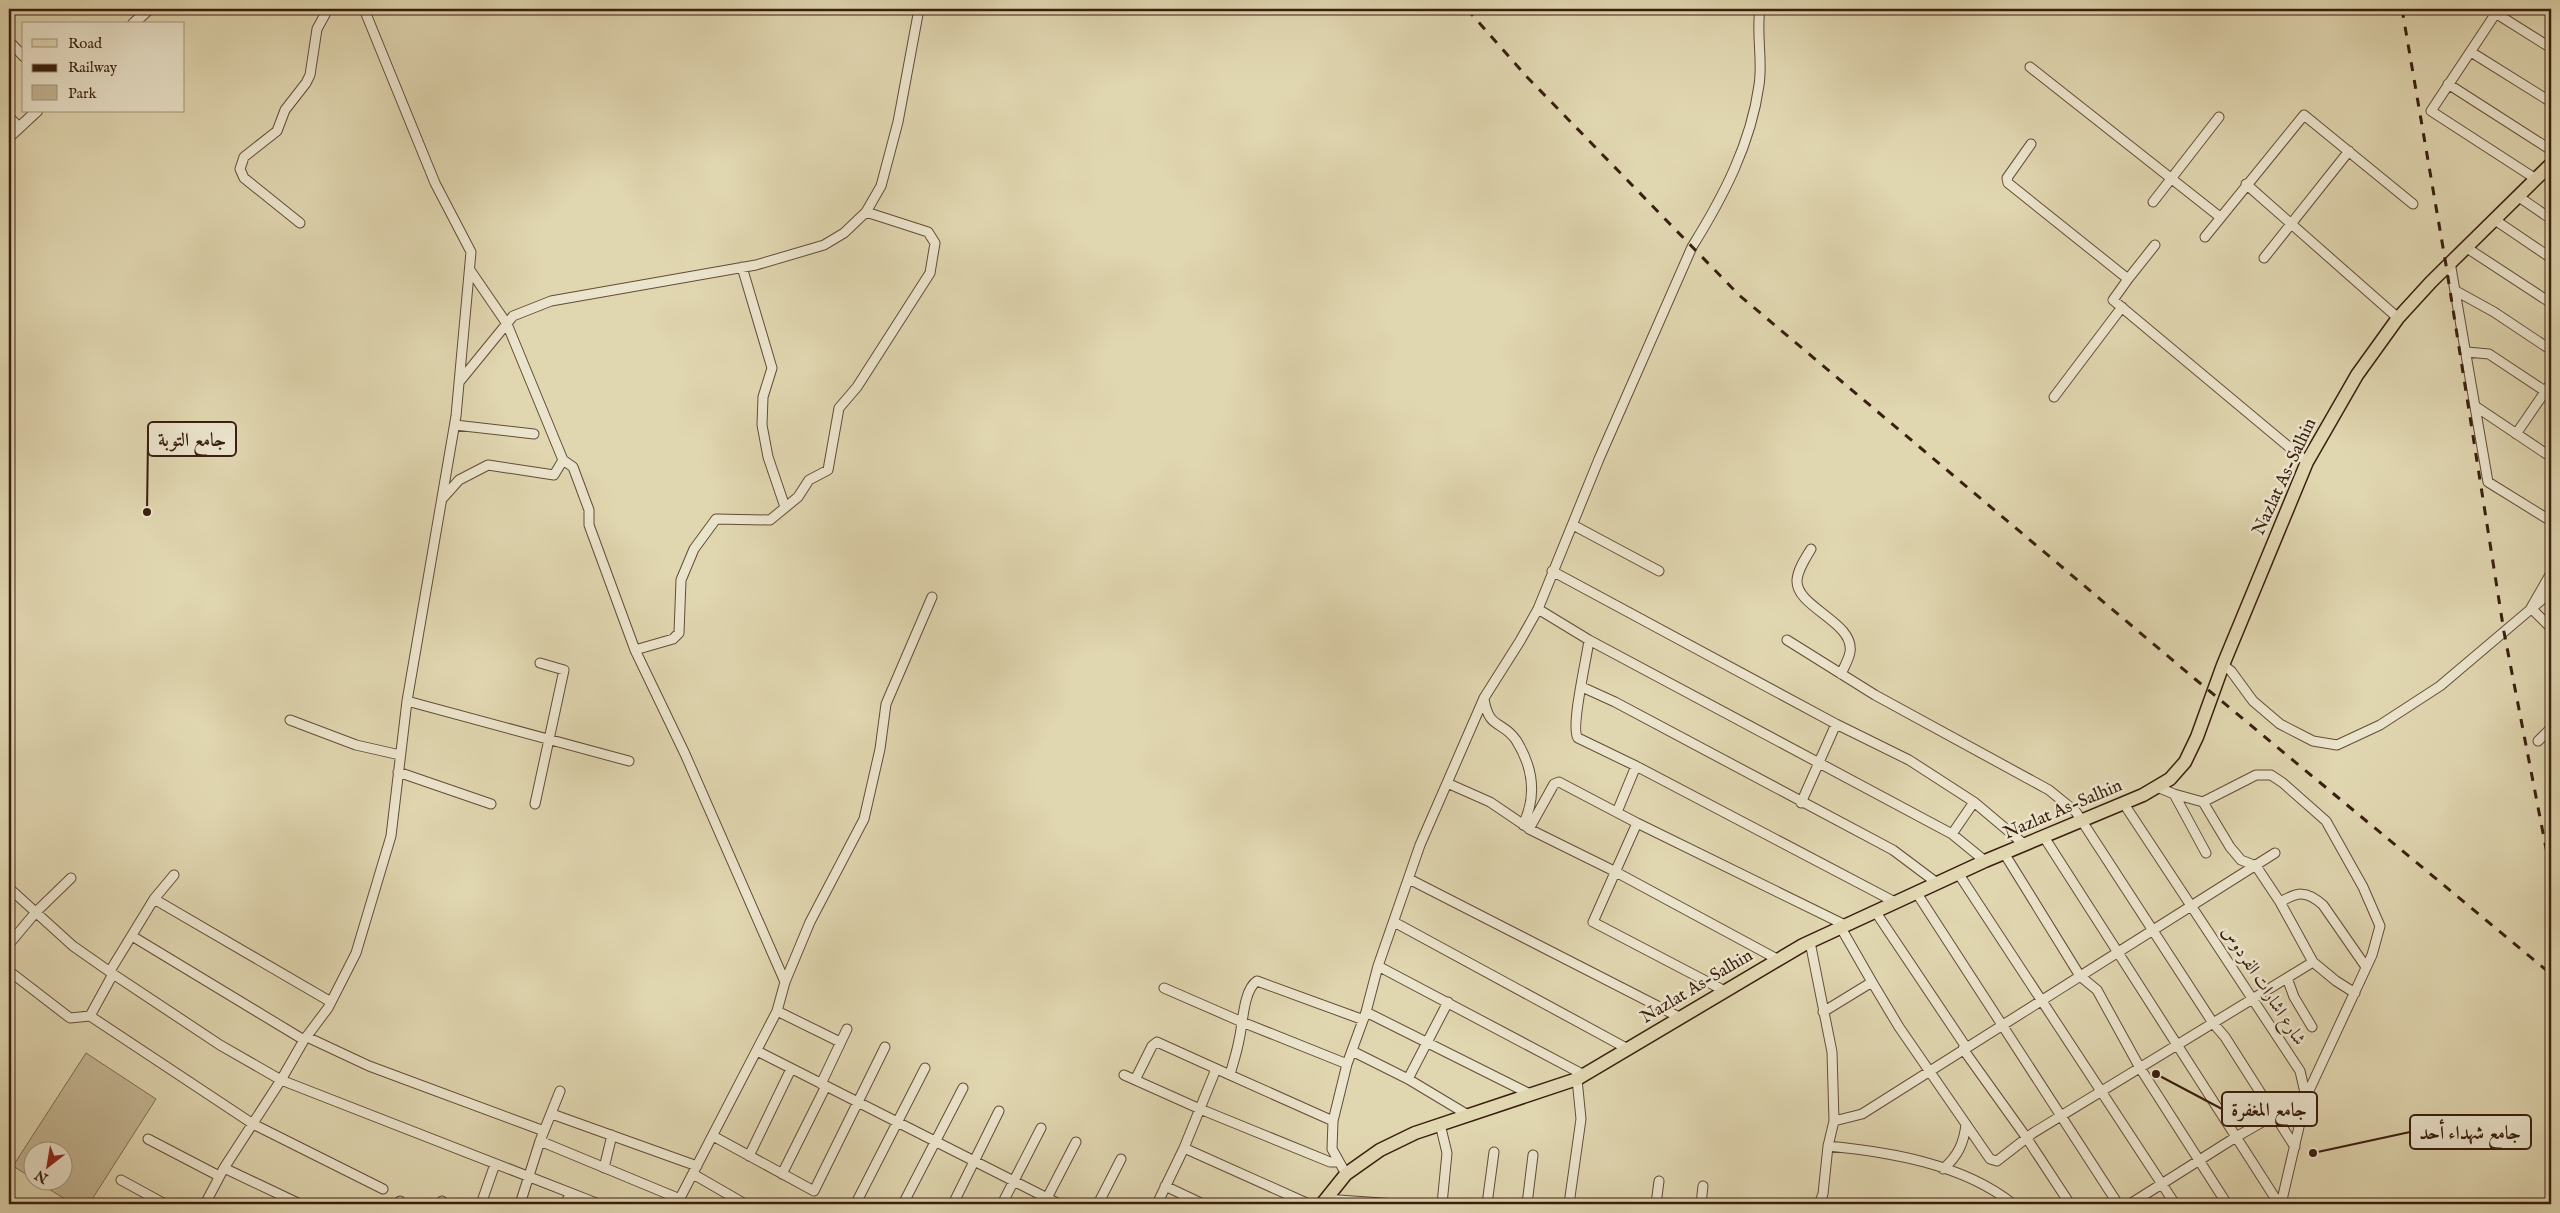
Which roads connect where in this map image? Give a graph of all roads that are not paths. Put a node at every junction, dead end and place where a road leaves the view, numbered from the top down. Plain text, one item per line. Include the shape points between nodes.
1 (149, 9) edge
2 (328, 9) edge
3 (364, 9) edge
4 (920, 9) edge
5 (1760, 9) edge
6 (2492, 11) edge
7 (134, 22) edge
8 (9, 42) edge
9 (2551, 48) edge
10 (2471, 52) junction
11 (22, 55) edge
12 (2030, 67) dead end
13 (2448, 84) junction
14 (2551, 102) edge
15 (35, 112) edge
16 (9, 117) edge
17 (2220, 117) dead end
18 (19, 127) junction
19 (9, 137) edge
20 (2031, 144) dead end
21 (2551, 150) edge
22 (2349, 152) junction
23 (2551, 164) edge
24 (2170, 178) junction
25 (2536, 179) junction
26 (2246, 184) junction
27 (2519, 197) junction
28 (2153, 202) dead end
29 (2413, 204) dead end
30 (866, 212) junction
31 (2220, 217) junction
32 (2495, 220) junction
33 (2551, 220) edge
34 (300, 223) dead end
35 (2291, 224) junction
36 (2205, 237) dead end
37 (2155, 245) dead end
38 (2467, 248) junction
39 (2264, 258) dead end
40 (2551, 258) edge
41 (2450, 262) junction
42 (742, 267) junction
43 (470, 270) junction
44 (2128, 279) junction
45 (2456, 291) junction
46 (2551, 303) edge
47 (2122, 307) junction
48 (2398, 318) junction
49 (506, 324) junction
50 (2551, 350) edge
51 (2467, 352) junction
52 (459, 382) junction
53 (2551, 383) edge
54 (2548, 393) edge
55 (2054, 397) dead end
56 (2475, 406) junction
57 (455, 425) junction
58 (534, 434) dead end
59 (2516, 434) junction
60 (2551, 457) edge
61 (563, 460) junction
62 (2307, 462) junction
63 (442, 500) junction
64 (785, 507) junction
65 (2551, 521) edge
66 (1573, 525) junction
67 (1811, 549) dead end
68 (1552, 571) junction
69 (1659, 571) dead end
70 (2551, 572) edge
71 (2551, 592) edge
72 (932, 597) dead end
73 (2531, 608) junction
74 (1538, 609) junction
75 (2551, 628) edge
76 (1589, 640) junction
77 (1787, 640) dead end
78 (635, 650) junction
79 (540, 663) dead end
80 (2223, 666) junction
81 (1841, 674) junction
82 (1582, 687) junction
83 (1484, 698) junction
84 (406, 701) junction
85 (290, 720) dead end
86 (1836, 724) junction
87 (2551, 728) edge
88 (550, 739) junction
89 (2538, 741) dead end
90 (400, 755) junction
91 (628, 761) dead end
92 (1818, 764) junction
93 (1636, 766) junction
94 (398, 772) junction
95 (1447, 783) junction
96 (2157, 787) junction
97 (2174, 794) junction
98 (1974, 802) junction
99 (2203, 802) junction
100 (1801, 803) junction
101 (491, 804) dead end
102 (535, 804) dead end
103 (2124, 804) junction
104 (1617, 812) junction
105 (2082, 822) junction
106 (1637, 823) junction
107 (1526, 827) junction
108 (1952, 834) junction
109 (2044, 837) junction
110 (2025, 844) junction
111 (2004, 853) junction
112 (2206, 853) dead end
113 (2275, 853) dead end
114 (1985, 861) junction
115 (2256, 866) junction
116 (1614, 871) junction
117 (1958, 873) junction
118 (174, 875) dead end
119 (71, 878) dead end
120 (1410, 879) junction
121 (1937, 883) junction
122 (9, 888) edge
123 (1916, 892) junction
124 (154, 899) junction
125 (1895, 902) junction
126 (2280, 902) junction
127 (2191, 906) junction
128 (36, 912) junction
129 (1875, 912) junction
130 (1394, 922) junction
131 (1843, 926) junction
132 (2154, 930) junction
133 (132, 936) junction
134 (1810, 942) junction
135 (9, 944) edge
136 (2118, 952) junction
137 (1778, 959) junction
138 (2312, 962) junction
139 (1378, 966) junction
140 (2366, 967) junction
141 (9, 971) edge
142 (111, 973) junction
143 (2080, 976) junction
144 (2287, 978) junction
145 (785, 982) junction
146 (1872, 982) junction
147 (1164, 988) dead end
148 (1725, 991) junction
149 (2355, 993) junction
150 (2251, 999) junction
151 (2041, 1000) junction
152 (331, 1002) junction
153 (1448, 1002) junction
154 (777, 1011) junction
155 (1823, 1012) junction
156 (1364, 1015) junction
157 (90, 1016) junction
158 (1679, 1017) junction
159 (1242, 1022) junction
160 (2213, 1023) junction
161 (2002, 1025) junction
162 (2312, 1028) dead end
163 (846, 1029) dead end
164 (305, 1039) junction
165 (840, 1042) junction
166 (1427, 1042) junction
167 (2176, 1045) junction
168 (885, 1047) dead end
169 (1965, 1048) junction
170 (1628, 1049) junction
171 (1352, 1050) junction
172 (757, 1051) junction
173 (1348, 1064) junction
174 (925, 1068) dead end
175 (2140, 1068) junction
176 (791, 1069) junction
177 (1929, 1069) junction
178 (1216, 1070) junction
179 (1124, 1075) dead end
180 (1230, 1075) junction
181 (1580, 1077) junction
182 (1408, 1079) junction
183 (281, 1080) junction
184 (1135, 1080) junction
185 (823, 1085) junction
186 (963, 1088) dead end
187 (560, 1091) dead end
188 (2100, 1092) junction
189 (1533, 1095) junction
190 (2306, 1097) junction
191 (858, 1102) junction
192 (1200, 1109) junction
193 (999, 1111) dead end
194 (552, 1114) junction
195 (1468, 1114) junction
196 (2275, 1114) junction
197 (2060, 1116) junction
198 (1333, 1121) junction
199 (1834, 1121) junction
200 (897, 1122) junction
201 (253, 1124) junction
202 (1440, 1124) junction
203 (1966, 1124) junction
204 (1041, 1128) dead end
205 (544, 1131) junction
206 (612, 1135) junction
207 (712, 1136) junction
208 (2236, 1136) junction
209 (2026, 1137) junction
210 (148, 1139) dead end
211 (540, 1141) junction
212 (935, 1141) junction
213 (1076, 1142) dead end
214 (1828, 1146) junction
215 (2294, 1147) junction
216 (1184, 1148) junction
217 (1494, 1152) dead end
218 (750, 1156) junction
219 (1533, 1156) dead end
220 (1121, 1159) dead end
221 (2199, 1160) junction
222 (974, 1162) junction
223 (1339, 1162) junction
224 (495, 1164) junction
225 (604, 1168) junction
226 (1943, 1169) junction
227 (695, 1170) junction
228 (222, 1172) junction
229 (782, 1174) junction
230 (1346, 1174) junction
231 (529, 1177) junction
232 (121, 1180) dead end
233 (1013, 1181) junction
234 (1659, 1181) dead end
235 (2161, 1184) junction
236 (1165, 1186) junction
237 (1703, 1186) dead end
238 (383, 1189) dead end
239 (570, 1193) junction
240 (1046, 1198) junction
241 (679, 1201) edge
242 (1324, 1202) edge
243 (856, 1203) edge
244 (165, 1204) edge
245 (205, 1204) edge
246 (300, 1204) edge
247 (481, 1204) edge
248 (520, 1204) edge
249 (566, 1204) edge
250 (599, 1204) edge
251 (746, 1204) edge
252 (903, 1204) edge
253 (953, 1204) edge
254 (1002, 1204) edge
255 (1059, 1204) edge
256 (1098, 1204) edge
257 (1156, 1204) edge
258 (1203, 1204) edge
259 (1309, 1204) edge
260 (1396, 1204) edge
261 (1442, 1204) edge
262 (1487, 1204) edge
263 (1527, 1204) edge
264 (1569, 1204) edge
265 (1656, 1204) edge
266 (1701, 1204) edge
267 (1819, 1204) edge
268 (2013, 1204) edge
269 (2070, 1204) edge
270 (2118, 1204) edge
271 (2130, 1204) edge
272 (2175, 1204) edge
273 (2227, 1204) edge
274 (2280, 1204) edge

1 - 7 street
2 - 34 street via 317,29 306,83 285,110 276,131 244,157 240,169 244,178
3 - 43 street via 435,184 471,252
4 - 30 street via 898,122 881,186
5 - 66 street via 1760,85 1744,149 1712,215 1692,247
6 - 9 street
6 - 10 street
8 - 11 street
10 - 13 street
10 - 14 street
12 - 24 street
13 - 21 street
13 - 25 street via 2431,111
15 - 18 street
16 - 18 street
17 - 24 street via 2182,168
18 - 19 street
20 - 44 street via 2007,181
22 - 26 street via 2304,115
22 - 29 street
22 - 35 street
23 - 25 main road, Nazlat As-Salhin
24 - 28 street
24 - 31 street
25 - 27 main road, Nazlat As-Salhin
26 - 31 street
26 - 35 street
27 - 32 main road, Nazlat As-Salhin
27 - 33 street
30 - 42 street via 844,233 824,245
30 - 64 street via 928,232 935,243 930,272 857,387 839,408 828,470 809,480 798,497
31 - 36 street
32 - 38 main road, Nazlat As-Salhin
32 - 40 street
35 - 39 street
35 - 48 street
37 - 44 street
38 - 41 main road, Nazlat As-Salhin
38 - 46 street
41 - 45 street
41 - 48 main road, Nazlat As-Salhin
42 - 49 street via 551,301 513,316
42 - 64 street via 772,368 764,397 762,425 768,457
43 - 49 street
43 - 52 street
44 - 47 street via 2113,298
45 - 50 street
45 - 51 street
47 - 55 street
47 - 62 street
48 - 62 main road, Nazlat As-Salhin via 2357,375
49 - 52 street
49 - 61 street
51 - 54 street via 2490,354
51 - 56 street
52 - 57 street
53 - 54 street
54 - 59 street
56 - 59 street
56 - 65 street via 2488,482
57 - 58 street
57 - 63 street
59 - 60 street
61 - 63 street via 554,476 488,465 459,480
61 - 78 street via 573,467 589,510 589,525
62 - 80 main road, Nazlat As-Salhin
63 - 84 street
64 - 78 street via 770,520 716,519 694,549 681,580 679,633 673,639
66 - 68 street
66 - 69 street
67 - 81 street via 1798,571 1796,583 1802,595 1848,639 1850,652
68 - 74 street
68 - 86 street
70 - 73 street
71 - 73 street
72 - 145 street via 886,704 880,749 864,819 810,922
73 - 75 street
73 - 80 street via 2440,686 2380,725 2337,745 2313,742 2280,724 2253,701 2231,671
74 - 76 street
74 - 83 street
76 - 82 street
76 - 92 street
77 - 81 street
78 - 145 street via 685,754
79 - 88 street via 564,670
80 - 96 main road, Nazlat As-Salhin via 2185,762 2170,779
81 - 105 street via 2049,790 2070,805
82 - 93 street via 1575,736
82 - 100 street
83 - 95 street
83 - 107 street via 1486,713 1491,721 1515,739 1531,775 1533,795
84 - 88 street
84 - 90 street
85 - 90 street via 356,745
86 - 92 street
86 - 98 street via 1909,760
87 - 89 street
88 - 91 street
88 - 102 street
90 - 94 street
92 - 100 street
92 - 108 street
93 - 104 street
93 - 125 street
94 - 101 street
94 - 152 street via 391,836 356,953
95 - 107 street via 1490,802
95 - 120 street via 1420,845
96 - 97 street
96 - 103 main road, Nazlat As-Salhin
97 - 99 street
97 - 112 street
98 - 108 street
98 - 110 street
99 - 115 street via 2230,847 2241,860
99 - 140 street via 2256,775 2271,775 2326,821 2379,919 2380,926
100 - 121 street via 1892,850
103 - 105 main road, Nazlat As-Salhin
103 - 127 street, شارع اشارات الفردوس
104 - 106 street
104 - 107 street via 1556,782
105 - 109 main road, Nazlat As-Salhin
105 - 132 street
106 - 116 street
106 - 131 street
107 - 116 street
108 - 114 street
109 - 110 main road, Nazlat As-Salhin
109 - 136 street
110 - 111 main road, Nazlat As-Salhin
111 - 114 main road, Nazlat As-Salhin
111 - 143 street
113 - 115 street
114 - 117 main road, Nazlat As-Salhin
115 - 126 street
115 - 127 street
116 - 137 street
116 - 148 street via 1592,918 1595,925
117 - 121 main road, Nazlat As-Salhin
117 - 151 street
118 - 124 street
119 - 128 street
120 - 130 street
120 - 158 street
121 - 123 main road, Nazlat As-Salhin
122 - 128 street
123 - 125 main road, Nazlat As-Salhin
123 - 161 street
124 - 133 street
124 - 152 street
125 - 129 main road, Nazlat As-Salhin
126 - 138 street
126 - 140 street via 2295,894 2317,899
127 - 132 street
127 - 150 street, شارع اشارات الفردوس
128 - 135 street
128 - 142 street via 73,946
129 - 131 main road, Nazlat As-Salhin
129 - 169 street
130 - 139 street
130 - 170 street
131 - 134 main road, Nazlat As-Salhin
131 - 146 street
132 - 136 street
132 - 160 street
133 - 142 street
133 - 164 street
134 - 137 main road, Nazlat As-Salhin
134 - 155 street
136 - 143 street
136 - 167 street
137 - 148 main road, Nazlat As-Salhin
138 - 144 street
138 - 149 street
139 - 153 street
139 - 156 street
140 - 149 street
141 - 157 street via 70,1018
142 - 157 street
142 - 183 street via 220,1045
143 - 151 street
143 - 175 street via 2097,990
144 - 150 street
144 - 162 street
145 - 154 street
146 - 155 street
146 - 177 street
147 - 159 street
148 - 158 main road, Nazlat As-Salhin
149 - 190 street
150 - 160 street
150 - 190 street, شارع اشارات الفردوس via 2300,1071
151 - 161 street
151 - 188 street
152 - 164 street
153 - 166 street
153 - 181 street
154 - 165 street
154 - 172 street
155 - 199 street via 1832,1052
156 - 159 street via 1257,981 1252,985
156 - 166 street
156 - 171 street
157 - 201 street
158 - 170 main road, Nazlat As-Salhin
159 - 173 street
159 - 180 street
160 - 167 street
160 - 196 street
161 - 169 street
161 - 197 street
163 - 165 street
164 - 183 street
164 - 205 street
165 - 185 street
166 - 182 street
166 - 189 street
167 - 175 street
167 - 208 street
168 - 191 street
169 - 177 street
169 - 209 street
170 - 181 main road, Nazlat As-Salhin
171 - 173 street
171 - 182 street
172 - 176 street
172 - 207 street
173 - 198 street
174 - 200 street
175 - 188 street
175 - 221 street
176 - 185 street
176 - 218 street
177 - 199 street via 1862,1114
177 - 203 street
178 - 180 street
178 - 184 street via 1156,1042
178 - 192 street
179 - 184 street
180 - 198 street
181 - 189 main road, Nazlat As-Salhin
181 - 264 street via 1581,1120
182 - 195 street
183 - 201 street
183 - 224 street
184 - 192 street
185 - 191 street
185 - 229 street
186 - 212 street
187 - 194 street
188 - 197 street
188 - 235 street
189 - 195 main road, Nazlat As-Salhin
190 - 196 street
190 - 215 street, شارع اشارات الفردوس
191 - 200 street
191 - 229 street via 814,1191
192 - 216 street
192 - 223 street via 1330,1162
193 - 222 street
194 - 205 street
194 - 206 street
195 - 202 main road, Nazlat As-Salhin
196 - 208 street
196 - 215 street
197 - 209 street
197 - 270 street
198 - 223 street via 1332,1149
199 - 214 street
200 - 212 street
200 - 243 street
201 - 228 street
201 - 238 street
202 - 230 main road, Nazlat As-Salhin via 1380,1150
202 - 261 street via 1447,1154
203 - 209 street via 1990,1159 1997,1161
203 - 226 street via 1959,1150
204 - 233 street
205 - 211 street
206 - 225 street
206 - 227 street
207 - 218 street
207 - 227 street
208 - 221 street
208 - 274 street
209 - 269 street
210 - 228 street
211 - 225 street
211 - 231 street
212 - 222 street
212 - 252 street
213 - 240 street
214 - 226 street via 1915,1160
214 - 267 street via 1824,1194
215 - 274 street, شارع اشارات الفردوس
216 - 236 street
216 - 259 street
217 - 262 street
218 - 229 street
219 - 263 street
220 - 256 street
221 - 235 street
221 - 273 street
222 - 233 street
222 - 253 street
223 - 230 street
224 - 231 street
224 - 247 street
225 - 241 street
226 - 268 street via 1967,1178
227 - 241 street
227 - 251 street
228 - 245 street
228 - 246 street
230 - 242 main road, Nazlat As-Salhin
231 - 239 street
231 - 248 street
232 - 244 street
233 - 240 street
233 - 254 street
234 - 265 street
235 - 271 street
235 - 272 street
236 - 257 street
236 - 258 street
237 - 266 street
239 - 249 street
239 - 250 street
240 - 255 street
242 - 260 street

